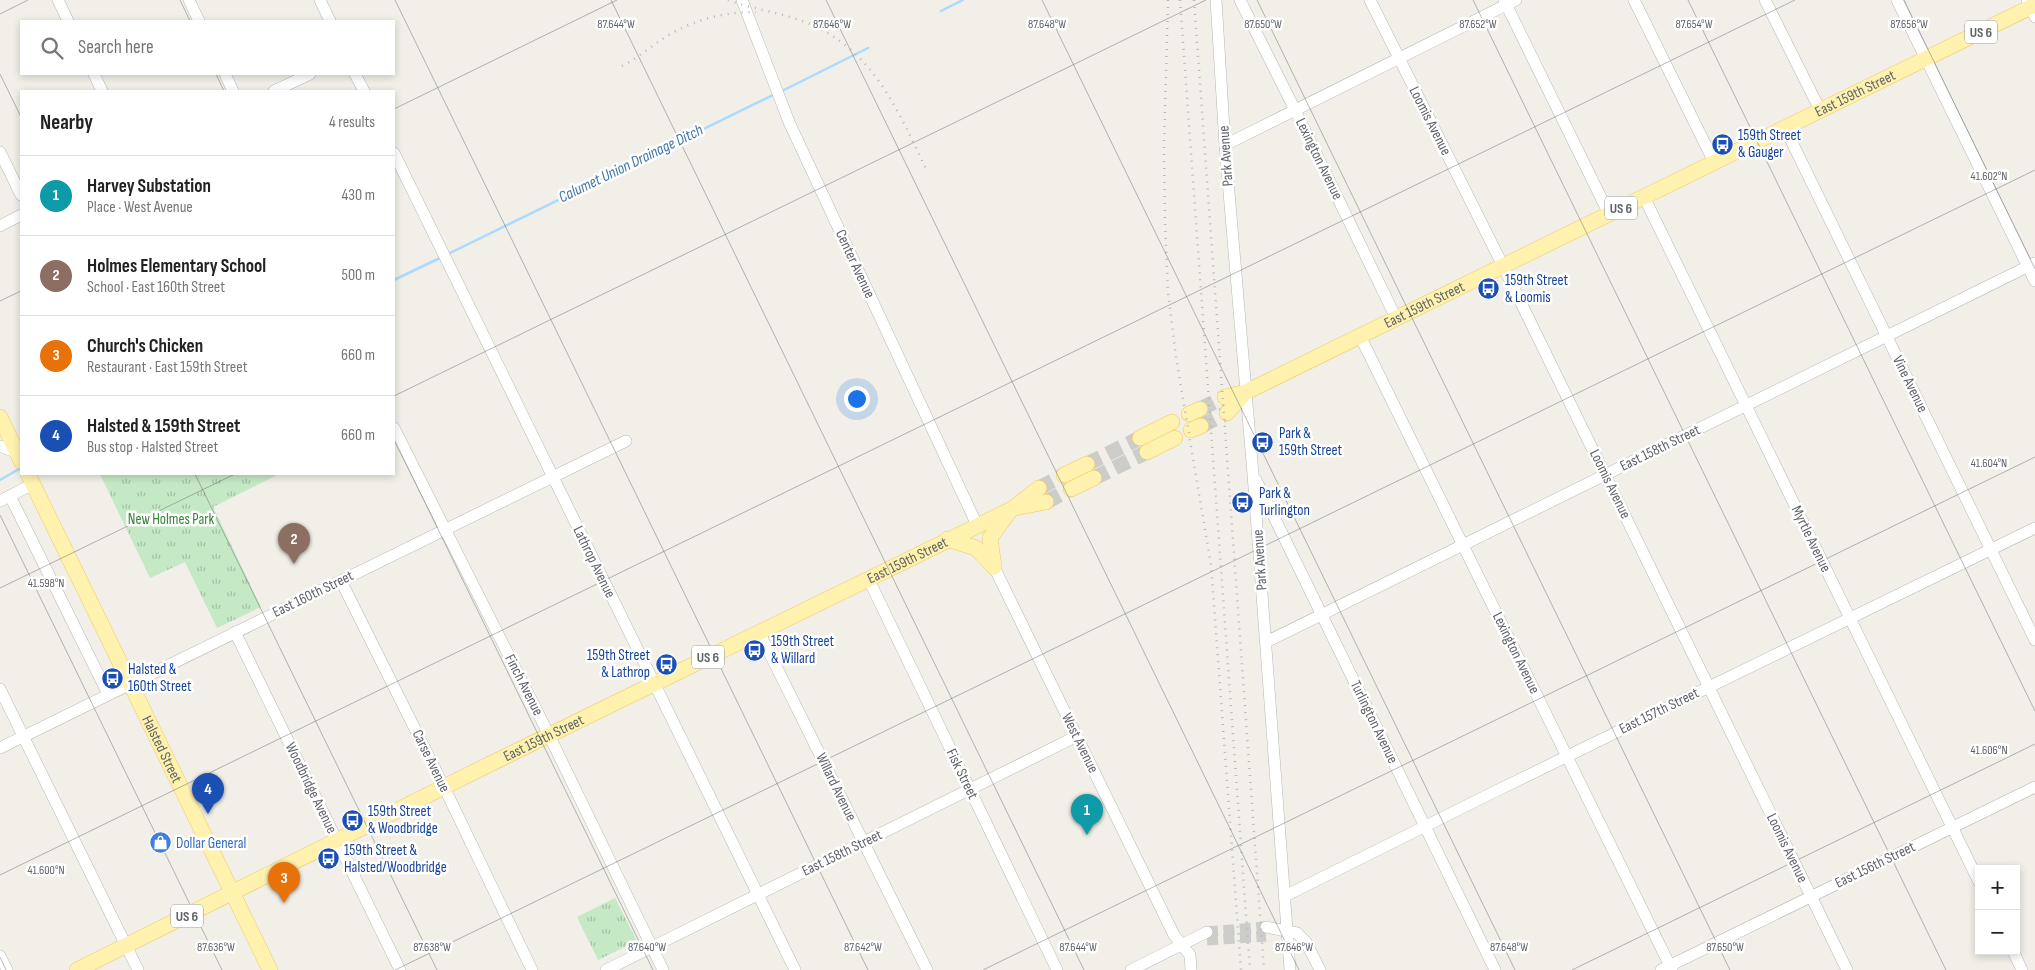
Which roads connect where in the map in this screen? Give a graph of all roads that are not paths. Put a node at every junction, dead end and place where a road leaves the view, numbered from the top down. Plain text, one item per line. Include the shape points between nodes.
1 (58, 0) edge
2 (189, 0) edge
3 (320, 0) edge
4 (742, 0) edge
5 (1216, 0) edge
6 (1240, 0) edge
7 (1370, 0) edge
8 (1634, 0) edge
9 (1765, 0) edge
10 (1898, 0) edge
11 (1509, 2) edge
12 (2032, 7) edge
13 (68, 20) edge
14 (199, 20) edge
15 (330, 20) edge
16 (1399, 58) junction
17 (1926, 58) junction
18 (94, 75) edge
19 (225, 75) edge
20 (308, 75) edge
21 (356, 75) edge
22 (102, 90) edge
23 (233, 90) edge
24 (276, 90) edge
25 (363, 90) edge
26 (1295, 110) junction
27 (1820, 110) junction
28 (1784, 128) junction
29 (1225, 145) junction
30 (0, 152) edge
31 (395, 155) edge
32 (1714, 162) junction
33 (20, 193) edge
34 (1644, 197) junction
35 (1609, 214) junction
36 (20, 216) edge
37 (0, 226) edge
38 (2032, 265) edge
39 (1503, 266) junction
40 (2035, 281) edge
41 (1396, 318) junction
42 (1360, 336) junction
43 (1886, 336) junction
44 (1246, 392) junction
45 (1225, 396) tunnel mouth
46 (1746, 405) junction
47 (1227, 413) tunnel mouth
48 (0, 417) edge
49 (1172, 422) dead end
50 (395, 430) edge
51 (1175, 438) dead end
52 (626, 441) dead end
53 (0, 446) edge
54 (19, 457) edge
55 (1253, 474) junction
56 (1064, 475) tunnel mouth
57 (1605, 475) junction
58 (552, 477) junction
59 (30, 479) edge
60 (1039, 488) tunnel mouth
61 (1071, 489) tunnel mouth
62 (5, 498) edge
63 (1046, 502) tunnel mouth
64 (1012, 508) junction
65 (977, 525) junction
66 (2035, 528) edge
67 (445, 530) junction
68 (947, 539) junction
69 (1463, 545) junction
70 (1991, 549) junction
71 (994, 566) junction
72 (868, 578) junction
73 (341, 581) junction
74 (1322, 615) junction
75 (1850, 618) junction
76 (235, 632) junction
77 (759, 632) junction
78 (2035, 640) edge
79 (1266, 642) junction
80 (130, 684) junction
81 (654, 684) junction
82 (1709, 687) junction
83 (0, 689) edge
84 (108, 694) junction
85 (549, 735) junction
86 (23, 736) junction
87 (1077, 736) junction
88 (0, 748) edge
89 (1567, 756) junction
90 (444, 787) junction
91 (2035, 787) edge
92 (970, 790) junction
93 (1425, 826) junction
94 (1952, 828) junction
95 (337, 841) junction
96 (864, 842) junction
97 (1975, 874) edge
98 (232, 894) junction
99 (758, 895) junction
100 (1285, 896) junction
101 (1811, 897) junction
102 (1266, 931) tunnel mouth
103 (1287, 931) junction
104 (1207, 936) tunnel mouth
105 (1183, 944) junction
106 (126, 946) junction
107 (652, 947) junction
108 (2015, 955) edge
109 (0, 956) edge
110 (1668, 969) edge
111 (7, 970) edge
112 (77, 970) edge
113 (138, 970) edge
114 (270, 970) edge
115 (400, 970) edge
116 (532, 970) edge
117 (606, 970) edge
118 (663, 970) edge
119 (795, 970) edge
120 (926, 970) edge
121 (1057, 970) edge
122 (1131, 970) edge
123 (1191, 970) edge
124 (1290, 970) edge
125 (1320, 970) edge
126 (1496, 970) edge
127 (1847, 970) edge
128 (2022, 970) edge

1 - 13 street
2 - 14 street
3 - 15 street
4 - 65 street, Center Avenue via 782,106
5 - 29 street, Park Avenue
6 - 26 street, Lexington Avenue
7 - 16 street, Loomis Avenue
8 - 32 street
9 - 27 street
10 - 17 street
11 - 16 street
11 - 35 street
12 - 17 main road, US 6
16 - 26 street
16 - 39 street, Loomis Avenue
17 - 27 main road, East 159th Street / US 6
17 - 38 street
18 - 22 street
19 - 23 street
20 - 24 street
21 - 25 street
26 - 29 street
26 - 41 street, Lexington Avenue
27 - 28 main road, East 159th Street / US 6
28 - 32 main road, East 159th Street / US 6
28 - 43 street, Vine Avenue
29 - 44 street, Park Avenue
30 - 33 street
31 - 58 street, Lathrop Avenue
32 - 34 main road, East 159th Street / US 6
34 - 35 main road, East 159th Street / US 6
34 - 46 street, Myrtle Avenue
35 - 39 main road, East 159th Street / US 6
36 - 37 street
38 - 40 street
38 - 43 street, East 158th Street
39 - 41 main road, East 159th Street / US 6
39 - 57 street, Loomis Avenue
41 - 42 main road, East 159th Street / US 6
42 - 44 main road, East 159th Street / US 6
42 - 69 street, Lexington Avenue
43 - 46 street, East 158th Street
43 - 70 street, Vine Avenue
44 - 45 main road, East 159th Street / US 6
44 - 47 main road, East 159th Street / US 6
44 - 55 street, Park Avenue
46 - 57 street, East 158th Street
46 - 75 street, Myrtle Avenue
48 - 54 main road
49 - 51 main road via 1143,445
50 - 67 street, Finch Avenue
52 - 58 street, East 160th Street
53 - 54 street
55 - 74 street, Turlington Avenue
55 - 79 street, Park Avenue
56 - 61 main road via 1090,471
57 - 69 street, East 158th Street
57 - 82 street, Loomis Avenue
58 - 67 street, East 160th Street
58 - 81 street, Lathrop Avenue
59 - 62 street
59 - 80 main road, Halsted Street
60 - 64 main road, East 159th Street / US 6
62 - 84 street
63 - 64 main road, East 159th Street / US 6
64 - 65 main road, East 159th Street / US 6
64 - 71 main road via 990,538
65 - 68 main road, East 159th Street / US 6
66 - 70 street, East 157th Street
67 - 73 street, East 160th Street
67 - 85 street, Finch Avenue
68 - 71 main road via 976,548
68 - 72 main road, East 159th Street / US 6
69 - 74 street, East 158th Street
69 - 89 street, Lexington Avenue
70 - 75 street, East 157th Street
70 - 78 street, Vine Avenue
71 - 87 street, West Avenue
72 - 77 main road, East 159th Street / US 6
72 - 92 street, Fisk Street
73 - 76 street, East 160th Street
73 - 90 street, Carse Avenue
74 - 79 street, East 158th Street
74 - 93 street, Turlington Avenue
75 - 82 street, East 157th Street
75 - 94 street, Myrtle Avenue
76 - 80 street, East 160th Street
76 - 95 street, Woodbridge Avenue
77 - 81 main road, East 159th Street / US 6
77 - 96 street, Willard Avenue
79 - 100 street, Park Avenue
80 - 84 street, East 160th Street
80 - 98 main road, Halsted Street
81 - 85 main road, East 159th Street / US 6
81 - 99 street, Lathrop Avenue
82 - 89 street, East 157th Street
82 - 101 street, Loomis Avenue
83 - 86 street
84 - 86 street, East 160th Street
85 - 90 main road, East 159th Street / US 6
85 - 107 street, Finch Avenue
86 - 88 street, East 160th Street
86 - 106 street
87 - 92 street, East 158th Street
87 - 105 street, West Avenue via 1174,935
89 - 93 street, East 157th Street
89 - 110 street, Lexington Avenue
90 - 95 main road, East 159th Street / US 6
90 - 116 street, Carse Avenue
91 - 94 street, East 156th Street
92 - 96 street, East 158th Street
92 - 121 street, Fisk Street
93 - 100 street, East 157th Street
93 - 126 street, Turlington Avenue
94 - 97 street, Myrtle Avenue
94 - 101 street, East 156th Street
95 - 98 main road, East 159th Street / US 6
95 - 115 street, Woodbridge Avenue
96 - 99 street, East 158th Street
96 - 120 street, Willard Avenue
98 - 106 main road, East 159th Street / US 6
98 - 114 main road, Halsted Street
99 - 107 street, East 158th Street
99 - 119 street, Lathrop Avenue
100 - 103 street, Park Avenue
101 - 110 street, East 156th Street
101 - 127 street, Loomis Avenue
102 - 103 street
103 - 124 street, Park Avenue
103 - 125 street via 1297,933 1306,942
104 - 105 street
105 - 122 street
105 - 123 street, West Avenue via 1190,954
106 - 112 main road, East 159th Street / US 6
106 - 113 street
107 - 117 street, East 158th Street
107 - 118 street, Finch Avenue
108 - 128 street
109 - 111 street

